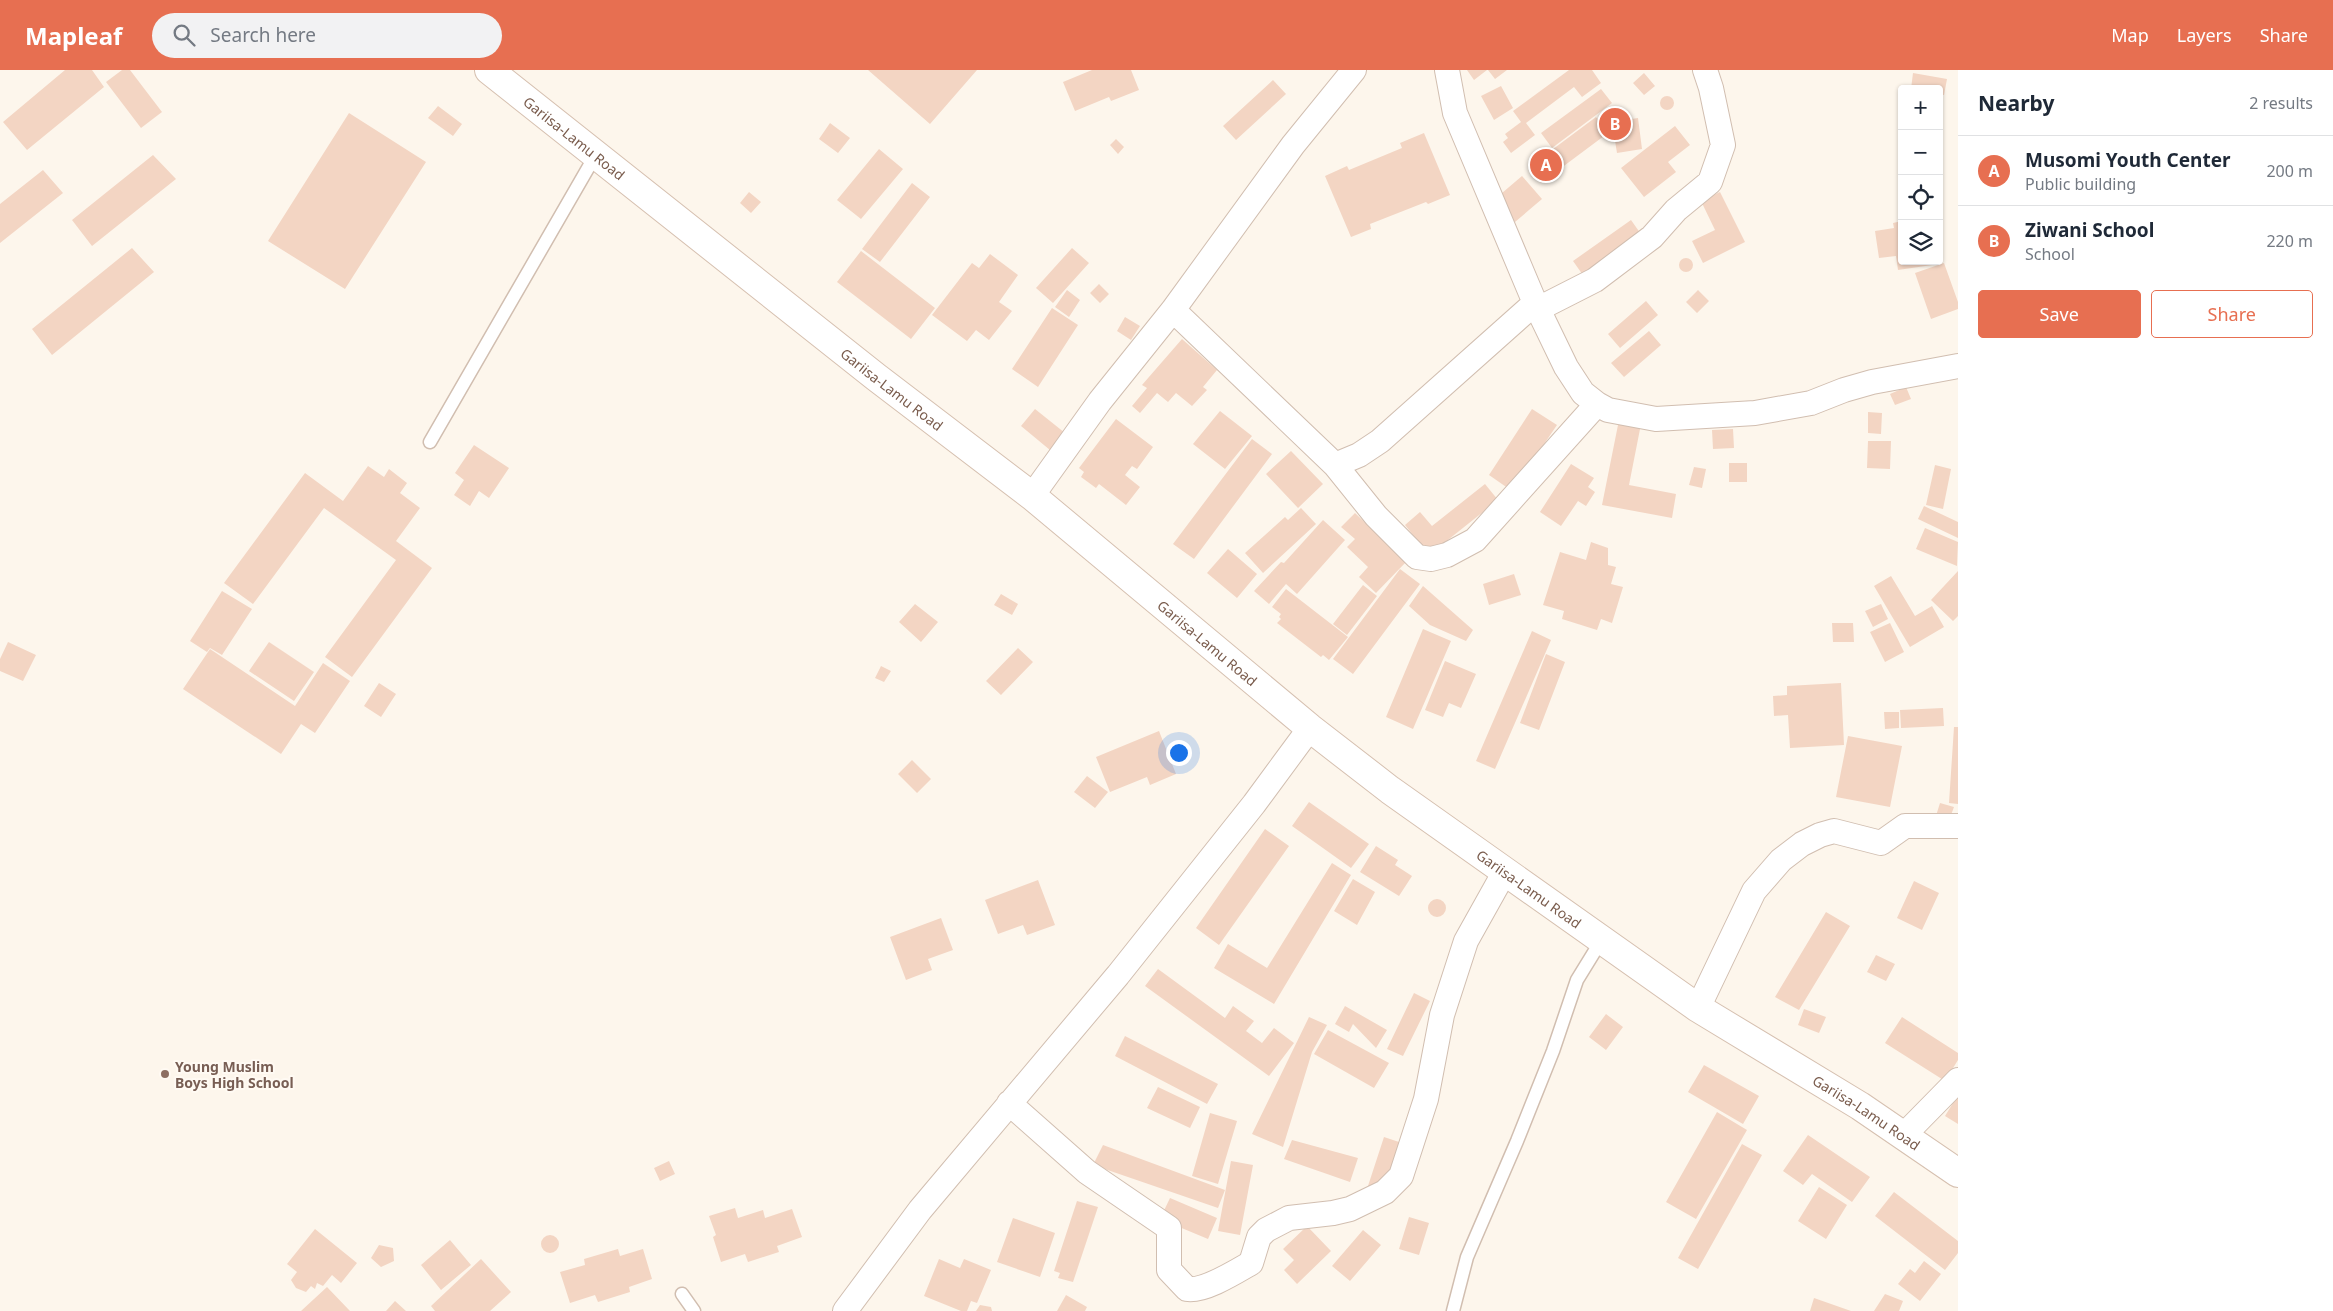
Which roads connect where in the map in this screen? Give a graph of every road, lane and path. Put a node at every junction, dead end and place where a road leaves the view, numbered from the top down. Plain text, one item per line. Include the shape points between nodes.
1 (489, 70) edge
2 (1354, 70) edge
3 (1448, 70) edge
4 (1705, 70) edge
5 (595, 156) junction
6 (1536, 306) junction
7 (1173, 310) junction
8 (1958, 366) edge
9 (1597, 404) junction
10 (430, 442) dead end
11 (1336, 465) junction
12 (1032, 496) junction
13 (1310, 728) junction
14 (1958, 826) edge
15 (1504, 872) junction
16 (1601, 941) junction
17 (1698, 1008) junction
18 (1958, 1080) edge
19 (1009, 1103) junction
20 (1903, 1136) junction
21 (1958, 1173) edge
22 (682, 1294) dead end
23 (694, 1311) edge
24 (845, 1311) edge
25 (1453, 1311) edge

1 - 5 street, Gariisa-Lamu Road
2 - 7 street via 1293,145
3 - 6 street via 1454,114
4 - 6 street via 1723,145 1710,182 1676,210 1652,237 1595,280
5 - 10 lane
5 - 12 street, Gariisa-Lamu Road
6 - 9 street via 1566,366 1583,393
6 - 11 street via 1380,441
7 - 11 street
7 - 12 street via 1100,401
8 - 9 street via 1872,382 1811,404 1754,413 1656,419 1608,410
9 - 11 street via 1474,540 1448,555 1431,559 1417,557 1376,516
12 - 13 street, Gariisa-Lamu Road
13 - 15 street, Gariisa-Lamu Road
13 - 19 street via 1118,975
14 - 17 street via 1905,826 1881,843 1834,831 1802,844 1766,874 1754,891
15 - 16 street, Gariisa-Lamu Road
15 - 19 street via 1466,941 1442,1015 1426,1099 1401,1176 1385,1192 1350,1209 1289,1218 1266,1230 1259,1237 1251,1262 1222,1278 1187,1290 1168,1270 1169,1228 1087,1172
16 - 17 street, Gariisa-Lamu Road
16 - 25 lane via 1577,980 1517,1141 1467,1257
17 - 20 street, Gariisa-Lamu Road via 1860,1106
18 - 20 street
19 - 24 street via 920,1210
20 - 21 street, Gariisa-Lamu Road
22 - 23 lane

